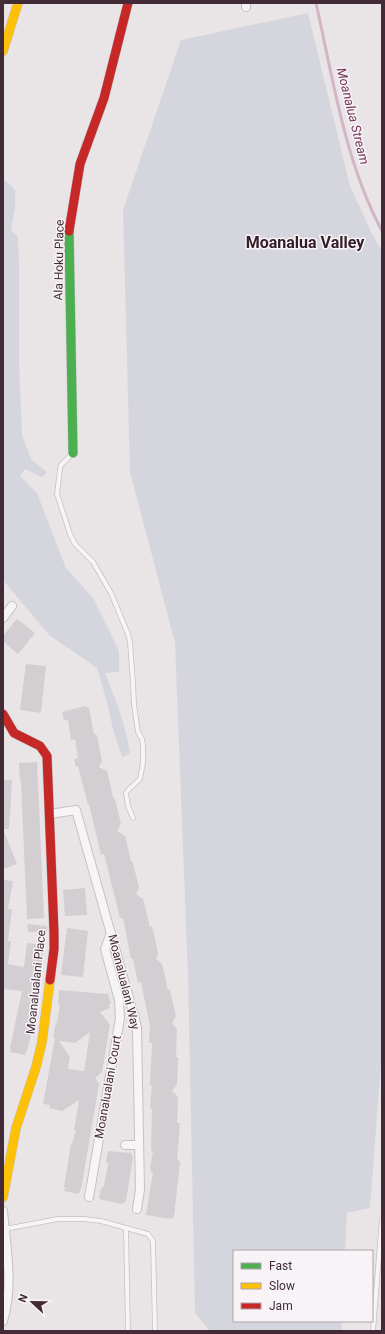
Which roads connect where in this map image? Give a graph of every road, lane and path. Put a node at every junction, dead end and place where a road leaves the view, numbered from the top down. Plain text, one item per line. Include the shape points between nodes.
1 (18, 3) edge
2 (128, 3) edge
3 (3, 51) edge
4 (73, 453) joint
5 (12, 606) dead end
6 (3, 618) edge
7 (3, 714) edge
8 (50, 814) junction
9 (133, 818) dead end
10 (111, 933) junction
11 (125, 1145) dead end
12 (139, 1145) junction
13 (89, 1197) dead end
14 (3, 1198) edge
15 (138, 1210) dead end
16 (3, 1211) edge
17 (382, 1219) edge
18 (5, 1229) junction
19 (126, 1229) junction
20 (6, 1271) edge
21 (5, 1304) edge
22 (3, 1321) edge
23 (128, 1331) edge
24 (155, 1331) edge
25 (373, 1331) edge

1 - 3 street
2 - 4 street, Ala Hoku Place via 104,98 80,164 69,229
4 - 9 lane via 60,469 57,494 70,534 75,544 93,562 111,594 130,642 134,704 143,746 140,779 126,793
5 - 6 street
7 - 8 street, Moanalualani Place via 14,733 40,746 47,756
8 - 10 street, Moanalualani Way via 76,810
8 - 14 street, Moanalualani Place via 54,932 49,989 39,1055 16,1128
10 - 12 street, Moanalualani Way via 137,1028
10 - 13 street, Moanalualani Court via 105,949 119,1000 120,1018
11 - 12 street
12 - 15 street, Moanalualani Way
16 - 18 street
17 - 25 lane
18 - 19 lane via 58,1218 84,1218
18 - 20 street
19 - 23 lane
19 - 24 lane via 148,1234 153,1241
20 - 21 street via 9,1281
21 - 22 street

